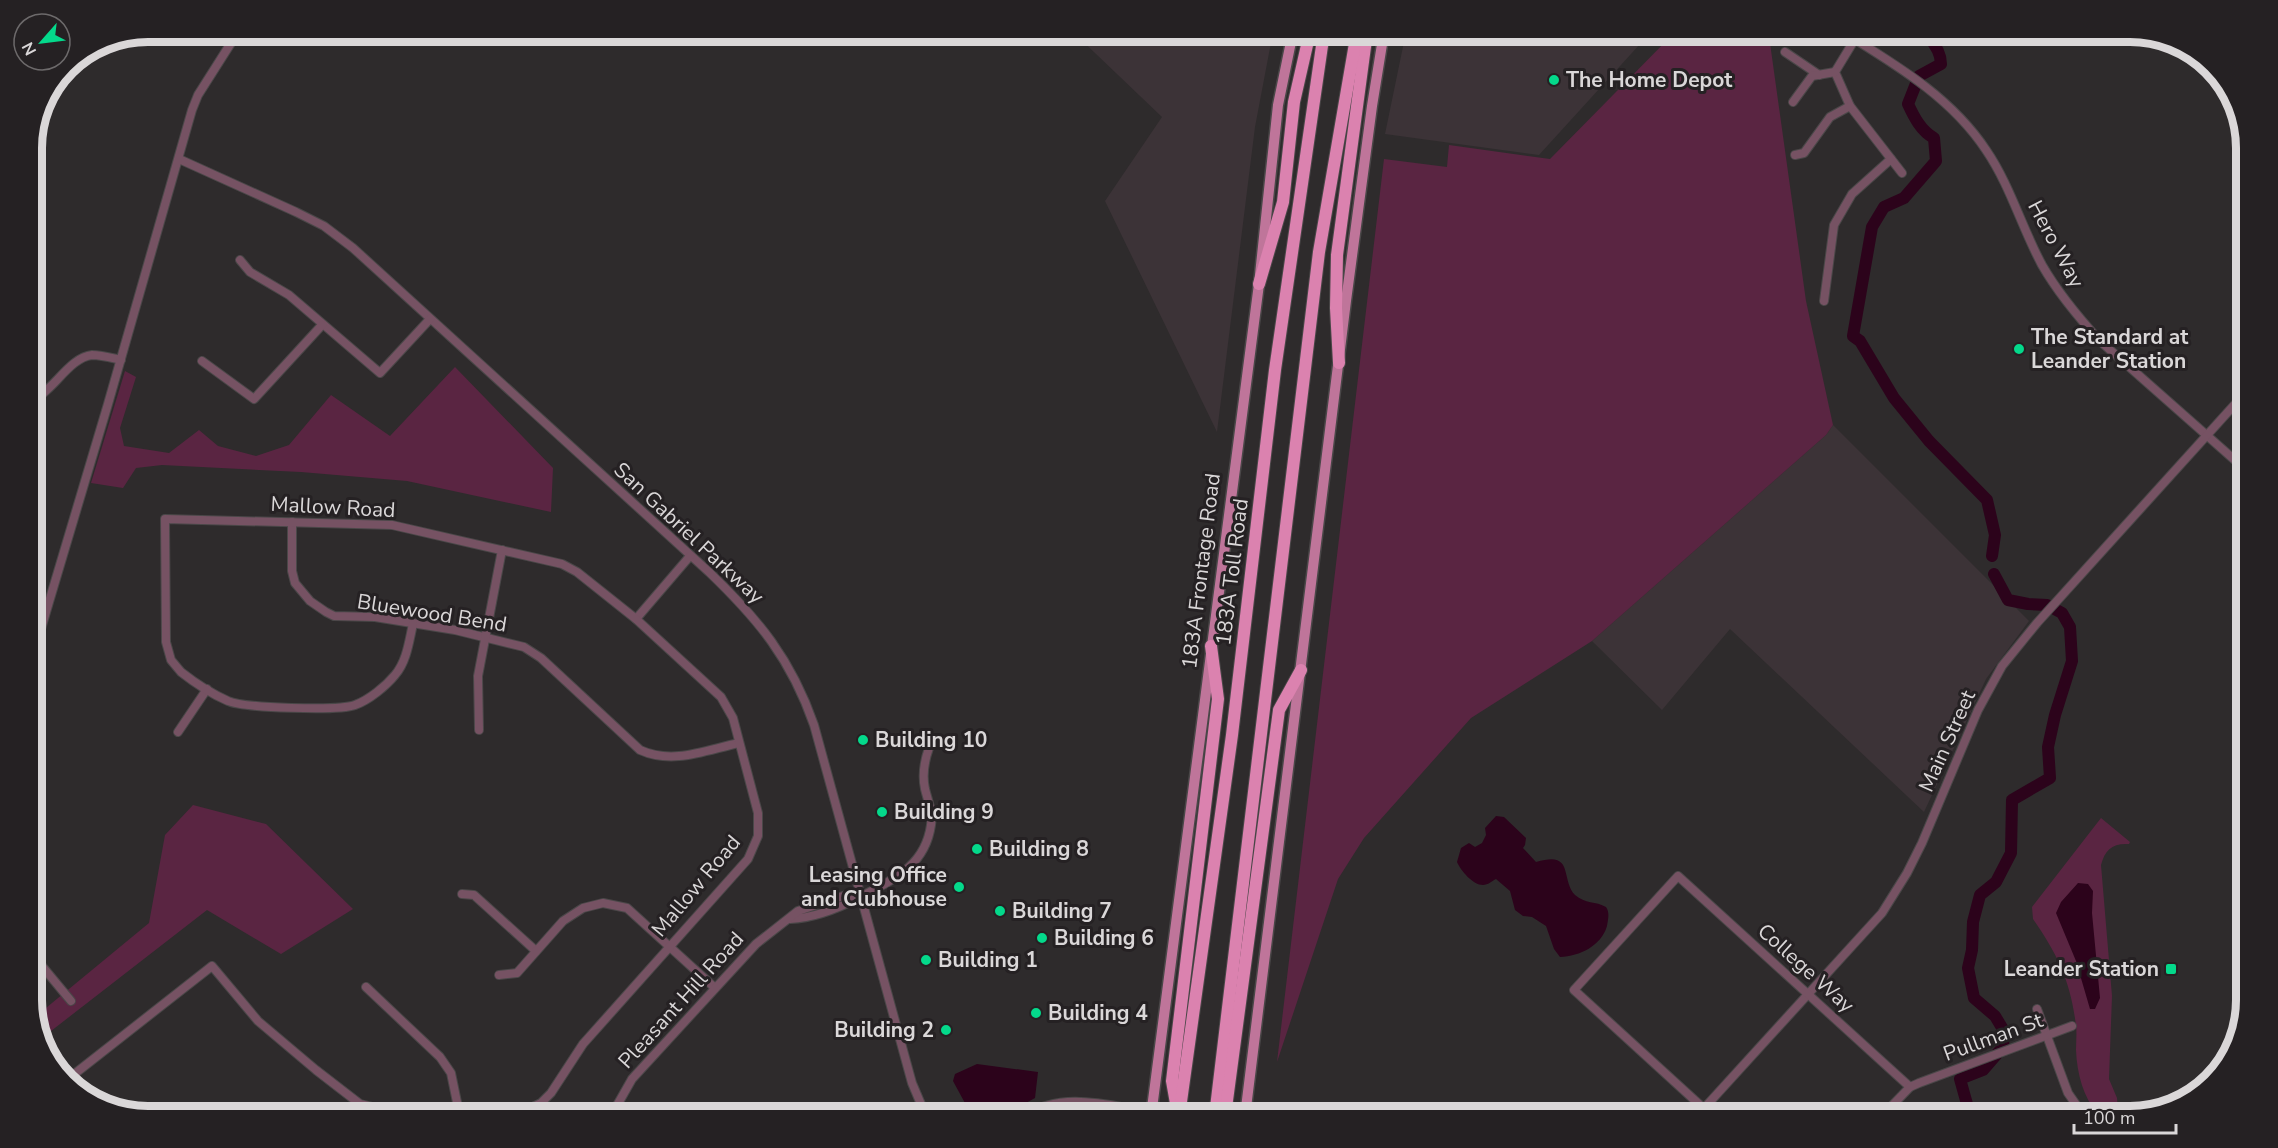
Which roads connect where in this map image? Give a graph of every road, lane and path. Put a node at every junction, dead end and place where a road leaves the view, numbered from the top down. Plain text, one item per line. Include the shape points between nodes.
1 (232, 42) edge
2 (1291, 42) edge
3 (1308, 42) edge
4 (1323, 42) edge
5 (1355, 42) edge
6 (1366, 42) edge
7 (1382, 42) edge
8 (1853, 42) edge
9 (1860, 42) edge
10 (1785, 52) dead end
11 (1835, 72) junction
12 (1819, 75) junction
13 (1793, 102) dead end
14 (1850, 106) junction
15 (1794, 155) dead end
16 (179, 159) junction
17 (1891, 159) junction
18 (1902, 173) dead end
19 (240, 260) dead end
20 (1258, 284) junction
21 (1824, 301) dead end
22 (430, 319) junction
23 (322, 325) junction
24 (121, 360) junction
25 (202, 361) dead end
26 (1340, 363) junction
27 (42, 396) edge
28 (2236, 403) edge
29 (2207, 435) junction
30 (2236, 461) edge
31 (292, 522) junction
32 (502, 550) junction
33 (690, 556) junction
34 (636, 619) junction
35 (413, 624) junction
36 (42, 625) edge
37 (485, 637) junction
38 (1211, 646) junction
39 (1301, 670) junction
40 (207, 689) junction
41 (479, 730) dead end
42 (178, 732) dead end
43 (739, 742) junction
44 (929, 748) dead end
45 (462, 894) dead end
46 (861, 896) junction
47 (670, 945) junction
48 (536, 951) junction
49 (42, 966) edge
50 (499, 975) dead end
51 (366, 987) dead end
52 (715, 988) junction
53 (1809, 995) junction
54 (71, 1002) dead end
55 (2037, 1009) dead end
56 (2072, 1026) dead end
57 (2047, 1036) junction
58 (73, 1075) edge
59 (1910, 1087) junction
60 (368, 1106) edge
61 (458, 1106) edge
62 (535, 1106) edge
63 (617, 1106) edge
64 (922, 1106) edge
65 (1044, 1106) edge
66 (1102, 1106) edge
67 (1152, 1106) edge
68 (1177, 1106) edge
69 (1180, 1106) edge
70 (1216, 1106) edge
71 (1226, 1106) edge
72 (1246, 1106) edge
73 (1694, 1106) edge
74 (1707, 1106) edge
75 (1892, 1106) edge
76 (2077, 1106) edge

1 - 16 street via 198,95
2 - 20 main road, 183A Frontage Road via 1278,105
3 - 20 highway via 1294,102 1283,202
4 - 69 highway, 183A Toll Road via 1275,370 1232,735
5 - 70 highway via 1319,252
6 - 26 highway via 1337,255
7 - 26 main road
8 - 11 street
9 - 29 street, Hero Way via 1952,108 1987,151 2042,264 2077,315 2100,341
10 - 12 street
11 - 12 street
11 - 14 street
12 - 13 street via 1812,76
14 - 15 street via 1830,117 1804,153
14 - 17 street
16 - 22 street, San Gabriel Parkway via 324,226
16 - 24 street
17 - 18 street
17 - 21 street via 1852,194 1834,225
19 - 23 street via 250,272 289,295
20 - 38 main road, 183A Frontage Road
22 - 23 street via 380,373
22 - 33 street, San Gabriel Parkway
23 - 25 street via 254,399
24 - 27 street via 94,355 80,359
24 - 36 street
26 - 39 main road
28 - 29 street, Main Street
29 - 30 street, Hero Way
29 - 53 street, Main Street via 2037,622 2002,666 1978,710 1907,873 1882,913
31 - 32 street, Mallow Road via 392,525
31 - 35 street, Bluewood Bend via 292,571 295,584 310,601 334,616 375,617
31 - 40 street, Mallow Road via 165,519 168,652 176,667
32 - 34 street, Mallow Road via 562,564
32 - 37 street
33 - 34 street
33 - 46 street, San Gabriel Parkway via 740,602 794,676 814,725
34 - 43 street, Mallow Road via 721,697 733,718
35 - 37 street, Bluewood Bend
35 - 40 street via 399,670 356,705 247,705 228,702
37 - 41 street via 478,676
37 - 43 street, Bluewood Bend via 524,647 541,658 632,744 652,756 678,757
38 - 67 main road, 183A Frontage Road
38 - 68 highway via 1218,699 1172,1080
39 - 71 highway via 1279,710
39 - 72 main road
40 - 42 street
43 - 47 street, Mallow Road via 758,813 756,844
44 - 46 street, Pleasant Hill Road via 923,776 932,822 926,844 909,869
45 - 48 street via 474,895
46 - 52 street, Pleasant Hill Road via 847,905 790,919 772,930
46 - 64 street, San Gabriel Parkway
47 - 48 street via 627,908 603,903 582,908 563,921
47 - 52 street
47 - 62 street, Mallow Road via 583,1044 551,1093
48 - 50 street via 517,973
49 - 54 street
51 - 61 street via 440,1057 451,1073
52 - 63 street, Pleasant Hill Road via 632,1079
53 - 59 street, College Way
53 - 73 street, College Way via 1678,876 1574,990
53 - 74 street, Main Street
55 - 57 street
56 - 57 street, Pullman St
57 - 59 street, Pullman St
57 - 76 street via 2068,1093
58 - 60 street, Mallow Road via 212,966 258,1021 360,1104
59 - 75 street
65 - 66 street via 1072,1101

